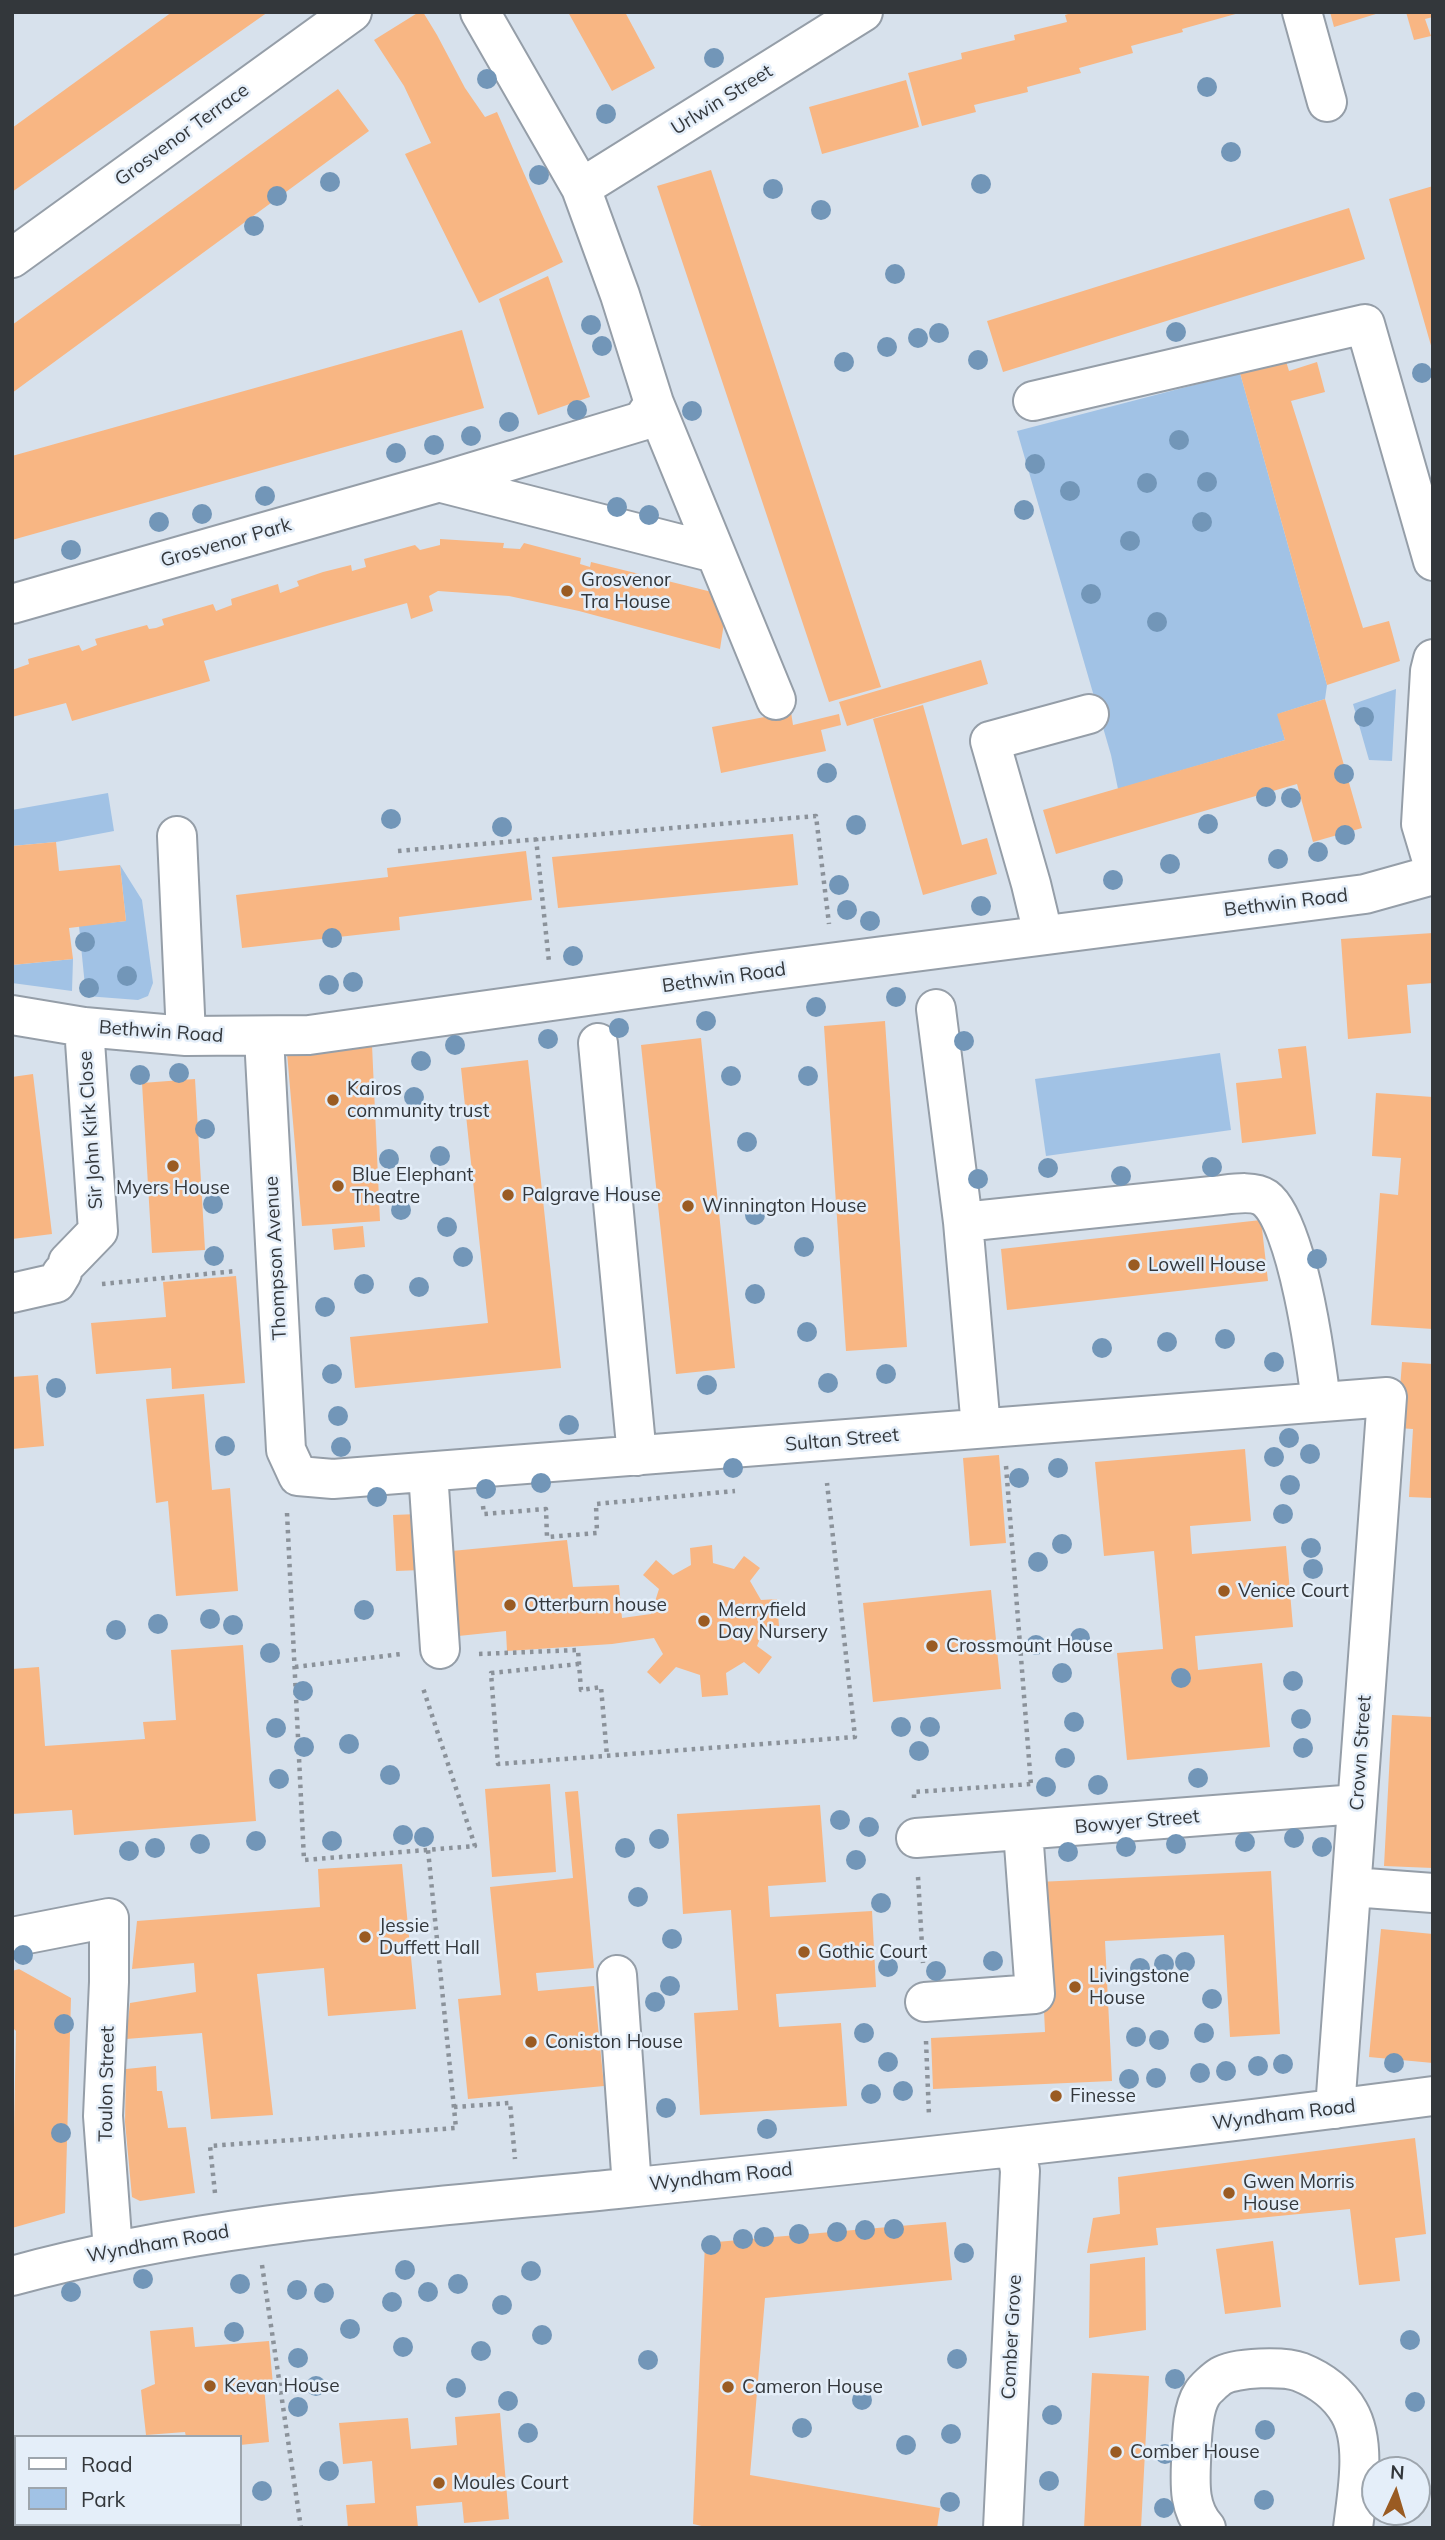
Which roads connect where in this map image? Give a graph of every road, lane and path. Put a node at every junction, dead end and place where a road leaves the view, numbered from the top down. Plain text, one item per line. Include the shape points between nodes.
1 (352, 12) edge
2 (480, 12) edge
3 (863, 12) edge
4 (1302, 12) edge
5 (1327, 102) dead end
6 (581, 188) junction
7 (12, 258) edge
8 (1033, 401) dead end
9 (654, 403) junction
10 (440, 482) junction
11 (715, 553) junction
12 (1433, 561) edge
13 (12, 604) edge
14 (1433, 659) edge
15 (776, 700) dead end
16 (1088, 714) dead end
17 (177, 836) dead end
18 (536, 838) junction
19 (398, 851) dead end
20 (1433, 864) edge
21 (1433, 875) edge
22 (1043, 934) junction
23 (834, 963) junction
24 (553, 1001) junction
25 (936, 1009) dead end
26 (12, 1015) edge
27 (84, 1027) junction
28 (186, 1036) junction
29 (264, 1037) junction
30 (598, 1044) dead end
31 (963, 1222) junction
32 (276, 1268) junction
33 (62, 1273) junction
34 (12, 1293) edge
35 (1387, 1397) joint
36 (1321, 1402) junction
37 (992, 1427) junction
38 (637, 1456) junction
39 (478, 1469) junction
40 (428, 1472) junction
41 (298, 1476) junction
42 (814, 1484) dead end
43 (746, 1490) dead end
44 (426, 1651) junction
45 (579, 1664) junction
46 (295, 1667) junction
47 (607, 1756) junction
48 (1357, 1804) junction
49 (1029, 1831) junction
50 (916, 1838) dead end
51 (428, 1850) junction
52 (1352, 1887) junction
53 (1433, 1892) edge
54 (12, 1937) edge
55 (617, 1975) dead end
56 (925, 2001) joint
57 (1433, 2096) edge
58 (454, 2107) junction
59 (1335, 2109) junction
60 (1016, 2147) junction
61 (930, 2156) junction
62 (632, 2187) junction
63 (519, 2198) junction
64 (257, 2228) junction
65 (219, 2232) junction
66 (113, 2250) junction
67 (12, 2276) edge
68 (301, 2528) edge
69 (1003, 2528) edge
70 (1206, 2528) edge
71 (1353, 2528) edge

1 - 7 street, Grosvenor Terrace
2 - 6 street
3 - 6 street, Urlwin Street
4 - 5 street
6 - 9 street
8 - 12 street via 1365,324
9 - 10 street, Grosvenor Park via 642,421
9 - 11 street
10 - 11 street
10 - 13 street, Grosvenor Park
11 - 15 street
14 - 20 street via 1421,824
16 - 22 street via 990,741
17 - 28 street
18 - 19 path
18 - 23 path via 816,816
18 - 24 path
21 - 22 street, Bethwin Road via 1365,894
22 - 23 street, Bethwin Road
23 - 24 street, Bethwin Road
24 - 29 street, Bethwin Road via 309,1035
25 - 31 street
26 - 27 street, Bethwin Road
27 - 28 street, Bethwin Road
27 - 33 street, Sir John Kirk Close via 98,1231
28 - 29 street, Bethwin Road
29 - 32 street, Thompson Avenue
30 - 38 street
31 - 36 street via 1212,1196 1254,1194 1265,1198 1285,1227 1301,1284
31 - 37 street
32 - 33 path via 81,1286
32 - 41 street, Thompson Avenue via 286,1450
33 - 34 street
35 - 36 street, Sultan Street
35 - 48 street, Crown Street
36 - 37 street, Sultan Street
37 - 38 street, Sultan Street
37 - 49 path
38 - 39 street, Sultan Street
39 - 40 street, Sultan Street
39 - 43 path via 484,1514 546,1509 547,1537 597,1533 596,1504
40 - 41 street, Sultan Street via 333,1479
40 - 44 street
41 - 46 path via 286,1503
42 - 47 path via 827,1483 855,1737
44 - 45 path via 455,1655 578,1650
44 - 46 path
44 - 51 path via 475,1846
45 - 47 path via 581,1690 601,1687
45 - 47 path via 491,1673 498,1764
46 - 51 path via 304,1860
48 - 49 street, Bowyer Street
48 - 52 street, Crown Street
49 - 50 street, Bowyer Street
49 - 56 street via 1035,1994
51 - 58 path
52 - 53 street
52 - 59 street, Crown Street
54 - 66 street, Toulon Street via 109,1918 103,2116
55 - 62 street
56 - 61 path
57 - 59 street, Wyndham Road
58 - 63 path via 510,2103
58 - 65 path via 456,2128 210,2146
59 - 60 street, Wyndham Road
60 - 61 street, Wyndham Road
60 - 69 street, Comber Grove via 1020,2171
61 - 62 street, Wyndham Road
62 - 63 street, Wyndham Road
63 - 64 street, Wyndham Road
64 - 65 street, Wyndham Road
64 - 68 path
65 - 66 street, Wyndham Road
66 - 67 street, Wyndham Road
70 - 71 street via 1198,2519 1190,2493 1193,2425 1202,2394 1222,2375 1256,2368 1297,2371 1327,2385 1350,2413 1359,2446

